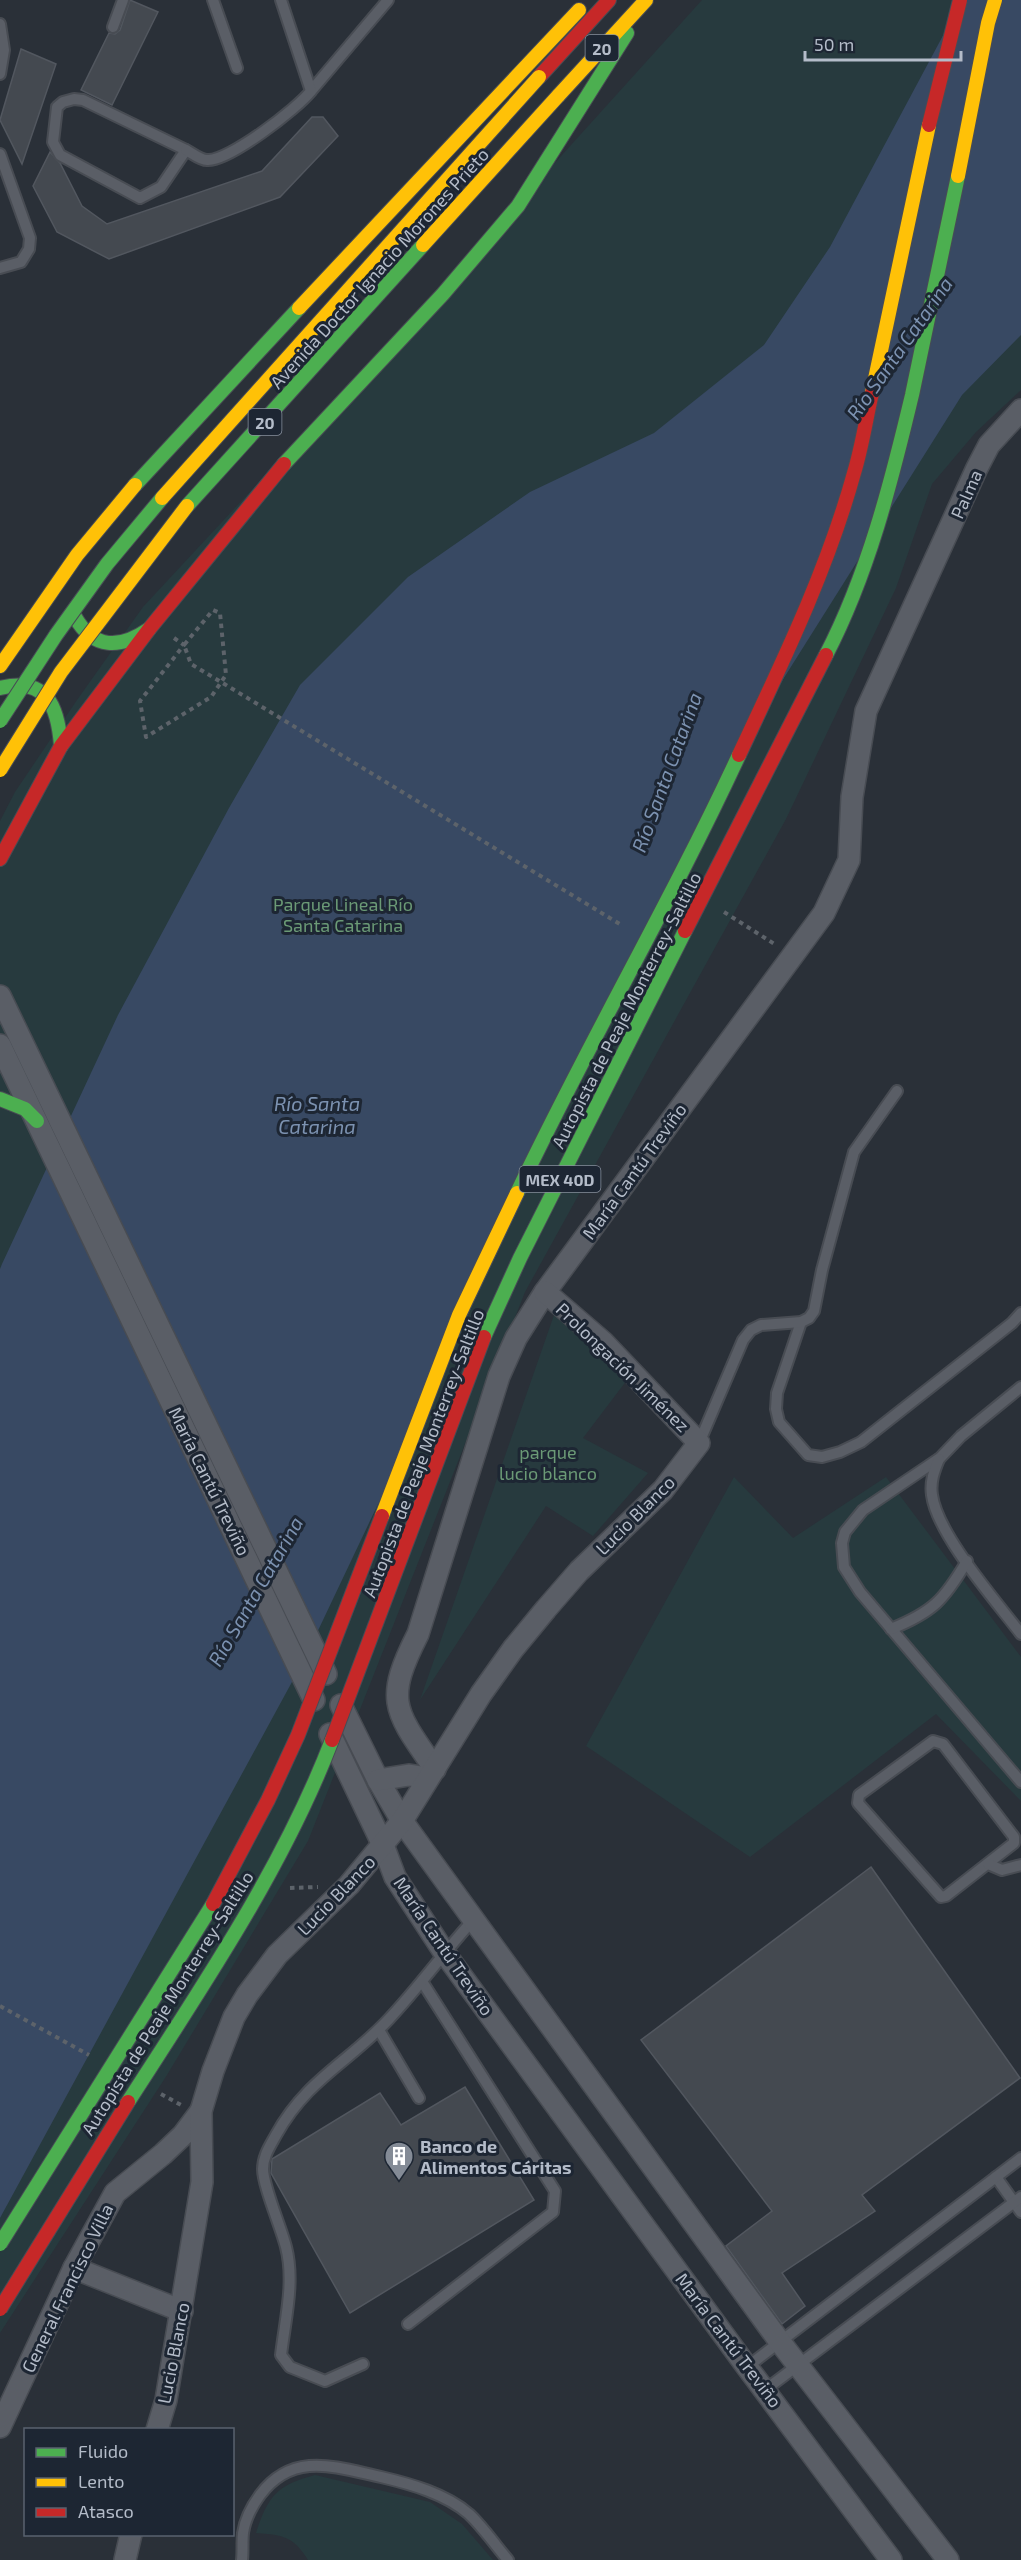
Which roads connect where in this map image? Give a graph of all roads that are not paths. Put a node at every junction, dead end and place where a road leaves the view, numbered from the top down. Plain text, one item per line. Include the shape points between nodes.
1 (123, 0) edge
2 (213, 0) edge
3 (280, 0) edge
4 (388, 0) edge
5 (590, 0) edge
6 (609, 0) edge
7 (646, 0) edge
8 (960, 0) edge
9 (995, 0) edge
10 (0, 24) edge
11 (112, 27) dead end
12 (237, 68) dead end
13 (0, 74) edge
14 (311, 90) junction
15 (186, 150) junction
16 (0, 154) edge
17 (0, 268) edge
18 (1021, 410) edge
19 (77, 555) junction
20 (923, 585) joint
21 (152, 625) junction
22 (0, 666) edge
23 (0, 688) edge
24 (0, 721) edge
25 (61, 746) junction
26 (0, 770) edge
27 (0, 859) edge
28 (0, 996) edge
29 (0, 1045) edge
30 (897, 1091) dead end
31 (0, 1100) edge
32 (41, 1129) junction
33 (545, 1292) junction
34 (1021, 1313) edge
35 (801, 1322) junction
36 (1021, 1387) edge
37 (699, 1443) junction
38 (940, 1458) junction
39 (967, 1562) junction
40 (891, 1629) junction
41 (1021, 1634) edge
42 (435, 1768) junction
43 (378, 1780) junction
44 (1021, 1782) edge
45 (402, 1821) junction
46 (383, 1845) junction
47 (988, 1864) junction
48 (1021, 1865) edge
49 (474, 1919) junction
50 (444, 1952) junction
51 (423, 1983) junction
52 (379, 2030) junction
53 (419, 2098) dead end
54 (201, 2111) junction
55 (1021, 2158) edge
56 (996, 2177) junction
57 (1018, 2200) edge
58 (1021, 2212) edge
59 (0, 2244) edge
60 (74, 2268) junction
61 (0, 2309) edge
62 (182, 2311) junction
63 (408, 2324) dead end
64 (780, 2342) junction
65 (363, 2364) dead end
66 (798, 2365) junction
67 (747, 2367) junction
68 (765, 2390) junction
69 (0, 2427) edge
70 (159, 2428) edge
71 (131, 2536) edge
72 (125, 2560) edge
73 (242, 2560) edge
74 (508, 2560) edge
75 (891, 2560) edge
76 (948, 2560) edge

1 - 11 lane
2 - 12 lane
3 - 14 lane
4 - 14 lane
5 - 19 main road, Avenida Doctor Ignacio Morones Prieto / 20 via 196,416
6 - 24 main road, Avenida Doctor Ignacio Morones Prieto / 20, bridge via 182,473 107,564
7 - 21 main road, 20 via 518,206 443,294 272,477
7 - 26 main road, Avenida Doctor Ignacio Morones Prieto / 20, bridge via 182,511 61,672
8 - 59 main road, Autopista de Peaje Monterrey-Saltillo / MEX 40D, bridge via 926,138 855,471 796,633 711,814 548,1127 459,1315 298,1735 268,1800 209,1912
9 - 61 main road, Autopista de Peaje Monterrey-Saltillo / MEX 40D, bridge via 892,472 863,567 837,634 486,1332 316,1782 235,1935
10 - 13 lane via 4,50
14 - 15 lane via 285,117 223,157 206,160
15 - 15 lane via 83,100 74,99 57,107 53,142 60,155 140,198 161,187
16 - 17 lane via 30,238 21,261
18 - 20 street, Palma via 989,445
19 - 21 main road via 72,610 78,625 90,637 104,644 121,644 136,639
19 - 22 main road, Avenida Doctor Ignacio Morones Prieto / 20
20 - 33 street, María Cantú Treviño via 866,711 852,797 849,860 824,913
21 - 25 main road, 20
23 - 25 main road via 28,685 50,700 57,713
25 - 27 main road, 20
28 - 43 street, María Cantú Treviño, bridge
29 - 32 street, María Cantú Treviño
30 - 35 lane via 854,1152 814,1311
31 - 32 main road via 25,1109
32 - 46 street, María Cantú Treviño, bridge
33 - 37 street, Prolongación Jiménez via 603,1342
33 - 42 street, María Cantú Treviño via 516,1338 499,1376 418,1634 408,1699
34 - 35 lane via 861,1442 822,1457 808,1455 796,1443 779,1422 776,1409 777,1393
35 - 37 lane via 761,1325 751,1330 743,1340
36 - 38 lane
37 - 42 street, Lucio Blanco via 663,1490 579,1571 546,1609 488,1685
38 - 39 lane via 932,1477 936,1513
38 - 40 lane via 863,1510 845,1532 844,1567
39 - 40 lane via 935,1606
39 - 41 lane
40 - 44 lane
42 - 43 street
42 - 45 street, Lucio Blanco
43 - 45 street, María Cantú Treviño
45 - 46 street, Lucio Blanco
45 - 49 street, María Cantú Treviño
46 - 50 street, María Cantú Treviño via 395,1876
46 - 54 street, Lucio Blanco via 260,1975 234,2017
47 - 47 lane via 1014,1843 1014,1837 943,1744 933,1741 859,1795 858,1803 941,1897
47 - 48 lane via 1002,1870
49 - 50 lane
49 - 64 street, María Cantú Treviño
50 - 51 lane
50 - 67 street, María Cantú Treviño
51 - 52 lane
51 - 63 lane via 555,2191 553,2212
52 - 53 lane
52 - 65 lane via 300,2098 264,2157 263,2171 291,2278 281,2355 290,2367 325,2381
54 - 60 street, General Francisco Villa via 163,2154 115,2193
54 - 62 street, Lucio Blanco via 202,2182
55 - 56 lane
56 - 57 lane
56 - 64 lane
57 - 58 lane
57 - 66 lane
60 - 62 street
60 - 69 street, General Francisco Villa
62 - 70 street, Lucio Blanco
64 - 66 street, María Cantú Treviño
64 - 67 lane
66 - 68 lane
66 - 76 street, María Cantú Treviño
67 - 68 street, María Cantú Treviño
68 - 75 street, María Cantú Treviño
71 - 72 street
73 - 74 lane via 243,2532 255,2502 281,2473 308,2466 338,2467 432,2492 469,2514

